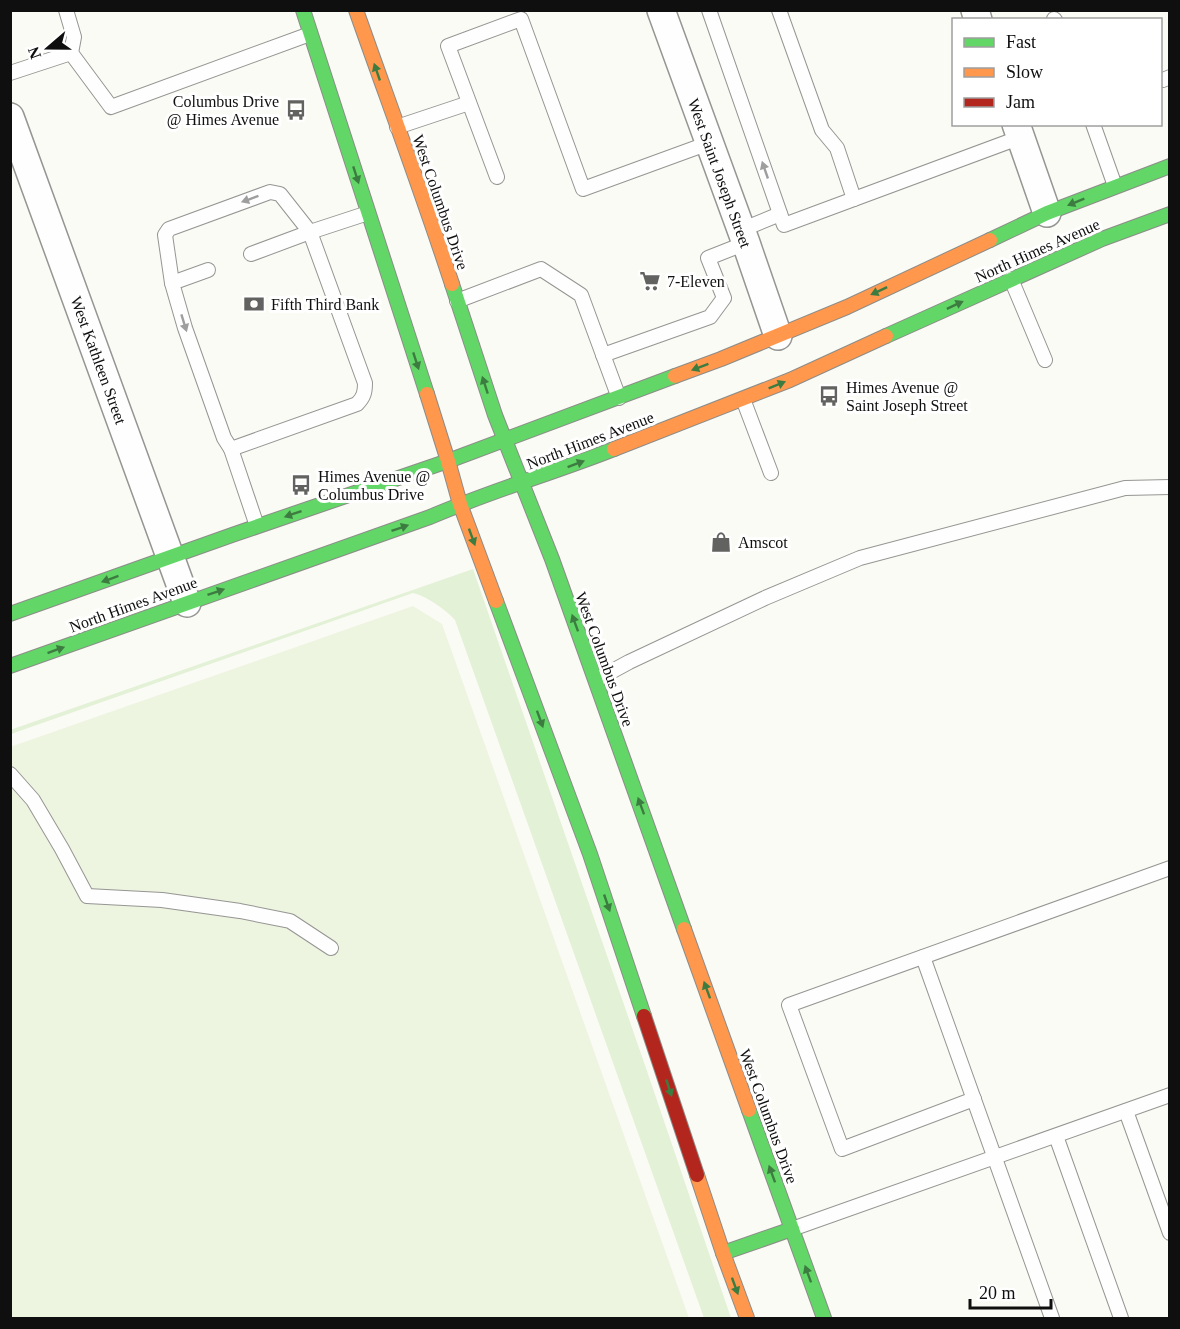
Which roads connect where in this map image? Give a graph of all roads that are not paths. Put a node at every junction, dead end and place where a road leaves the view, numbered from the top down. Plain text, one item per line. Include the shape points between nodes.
1 (66, 10) edge
2 (303, 10) edge
3 (356, 10) edge
4 (661, 10) edge
5 (710, 10) edge
6 (779, 10) edge
7 (310, 34) junction
8 (71, 52) junction
9 (10, 73) edge
10 (469, 103) junction
11 (10, 117) edge
12 (1094, 126) edge
13 (397, 127) junction
14 (1018, 131) edge
15 (709, 143) junction
16 (1170, 165) edge
17 (496, 177) dead end
18 (1115, 186) junction
19 (854, 199) junction
20 (1170, 200) edge
21 (368, 213) junction
22 (1047, 213) junction
23 (1170, 214) edge
24 (782, 219) junction
25 (310, 232) junction
26 (743, 237) junction
27 (1102, 239) junction
28 (251, 254) dead end
29 (208, 270) dead end
30 (1011, 279) junction
31 (172, 284) junction
32 (458, 301) junction
33 (778, 336) junction
34 (603, 355) junction
35 (1045, 360) dead end
36 (619, 398) junction
37 (743, 399) junction
38 (505, 440) junction
39 (231, 449) junction
40 (448, 461) junction
41 (771, 473) dead end
42 (521, 484) junction
43 (1170, 487) edge
44 (460, 504) junction
45 (257, 526) junction
46 (170, 557) junction
47 (187, 603) junction
48 (10, 614) edge
49 (10, 666) edge
50 (596, 680) junction
51 (10, 774) edge
52 (1170, 868) edge
53 (331, 948) dead end
54 (923, 957) junction
55 (1170, 1095) edge
56 (974, 1099) junction
57 (1126, 1111) junction
58 (1056, 1136) junction
59 (995, 1157) junction
60 (792, 1229) junction
61 (1170, 1233) edge
62 (723, 1253) junction
63 (747, 1318) edge
64 (824, 1318) edge
65 (1052, 1318) edge
66 (1121, 1318) edge

1 - 8 lane via 74,37
2 - 7 main road
13 -> 3 main road, West Columbus Drive
4 - 15 street, West Saint Joseph Street
24 -> 5 lane
6 - 19 lane via 822,130 837,148
7 - 8 lane via 111,107
7 -> 21 main road
8 - 9 lane
10 - 13 lane
10 - 15 lane via 448,46 521,19 583,189
10 - 17 lane
11 - 46 street, West Kathleen Street
12 - 18 lane
13 - 32 main road, West Columbus Drive
14 - 19 lane
14 - 22 street
15 - 26 street, West Saint Joseph Street
16 - 18 main road, North Himes Avenue
18 -> 22 main road, North Himes Avenue
19 - 24 lane
20 - 27 main road
21 - 25 lane
21 -> 40 main road
22 -> 33 main road, North Himes Avenue
23 - 27 main road, North Himes Avenue
24 - 26 lane
25 - 28 lane
25 -> 31 lane via 280,194 270,192 169,229 165,235
25 - 39 lane via 365,382 365,392 357,404
26 - 33 street, West Saint Joseph Street
26 - 34 lane via 708,258 724,298 711,317
27 - 30 main road, North Himes Avenue
29 - 31 lane
30 - 35 lane
37 -> 30 main road, North Himes Avenue
31 -> 39 lane
32 - 34 lane via 541,269 581,294
38 -> 32 main road, West Columbus Drive
33 -> 36 main road, North Himes Avenue
34 - 36 lane
36 - 38 main road, North Himes Avenue
37 - 41 lane
42 -> 37 main road, North Himes Avenue
38 - 40 main road, North Himes Avenue
38 - 42 main road, West Columbus Drive
39 - 45 lane
40 - 44 main road
40 -> 45 main road, North Himes Avenue
42 - 44 main road, North Himes Avenue
50 -> 42 main road, West Columbus Drive
43 - 50 lane via 1125,488 860,558 765,598
47 -> 44 main road, North Himes Avenue
44 -> 62 main road via 590,854
45 - 46 main road, North Himes Avenue
46 - 47 street, West Kathleen Street
46 -> 48 main road, North Himes Avenue
49 -> 47 main road, North Himes Avenue
60 -> 50 main road, West Columbus Drive
51 - 53 lane via 33,800 87,896 162,900 290,921
52 - 54 lane
54 - 56 lane
54 - 56 lane via 789,1005 842,1149
55 - 57 lane
56 - 59 lane
57 - 58 lane
57 - 61 lane
58 - 59 lane
58 - 66 lane
59 - 60 lane
59 - 65 lane
60 - 62 main road
64 -> 60 main road, West Columbus Drive
62 -> 63 main road

